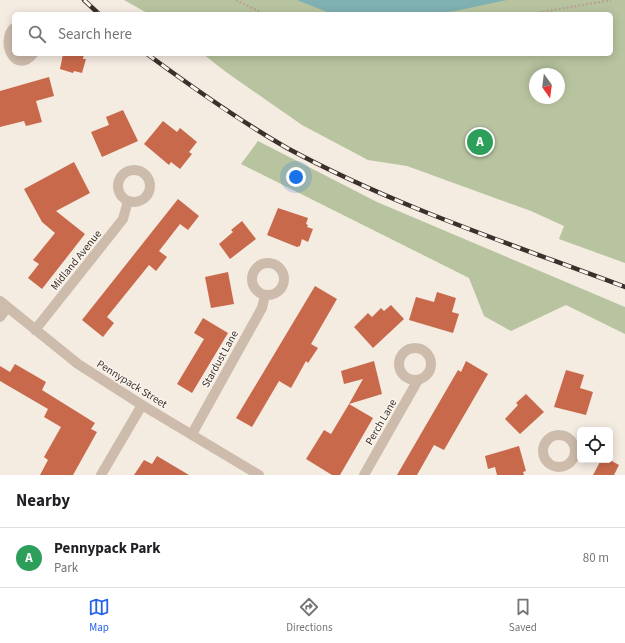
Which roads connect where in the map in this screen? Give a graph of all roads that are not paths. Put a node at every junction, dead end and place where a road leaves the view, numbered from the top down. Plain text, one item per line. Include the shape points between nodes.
1 (12, 30) edge
2 (3, 55) edge
3 (30, 56) edge
4 (128, 201) dead end
5 (265, 295) dead end
6 (4, 305) edge
7 (0, 317) edge
8 (35, 330) junction
9 (418, 380) dead end
10 (142, 405) junction
11 (192, 434) junction
12 (101, 475) edge
13 (259, 475) edge
14 (364, 475) edge

1 - 2 street via 5,35
2 - 3 street via 17,60 24,60
4 - 8 street, Midland Avenue via 123,219
5 - 11 street, Stardust Lane via 262,308
6 - 7 street
6 - 8 street, Pennypack Street
8 - 10 street, Pennypack Street via 78,364
9 - 14 street, Perch Lane
10 - 11 street, Pennypack Street
10 - 12 street
11 - 13 street, Pennypack Street

